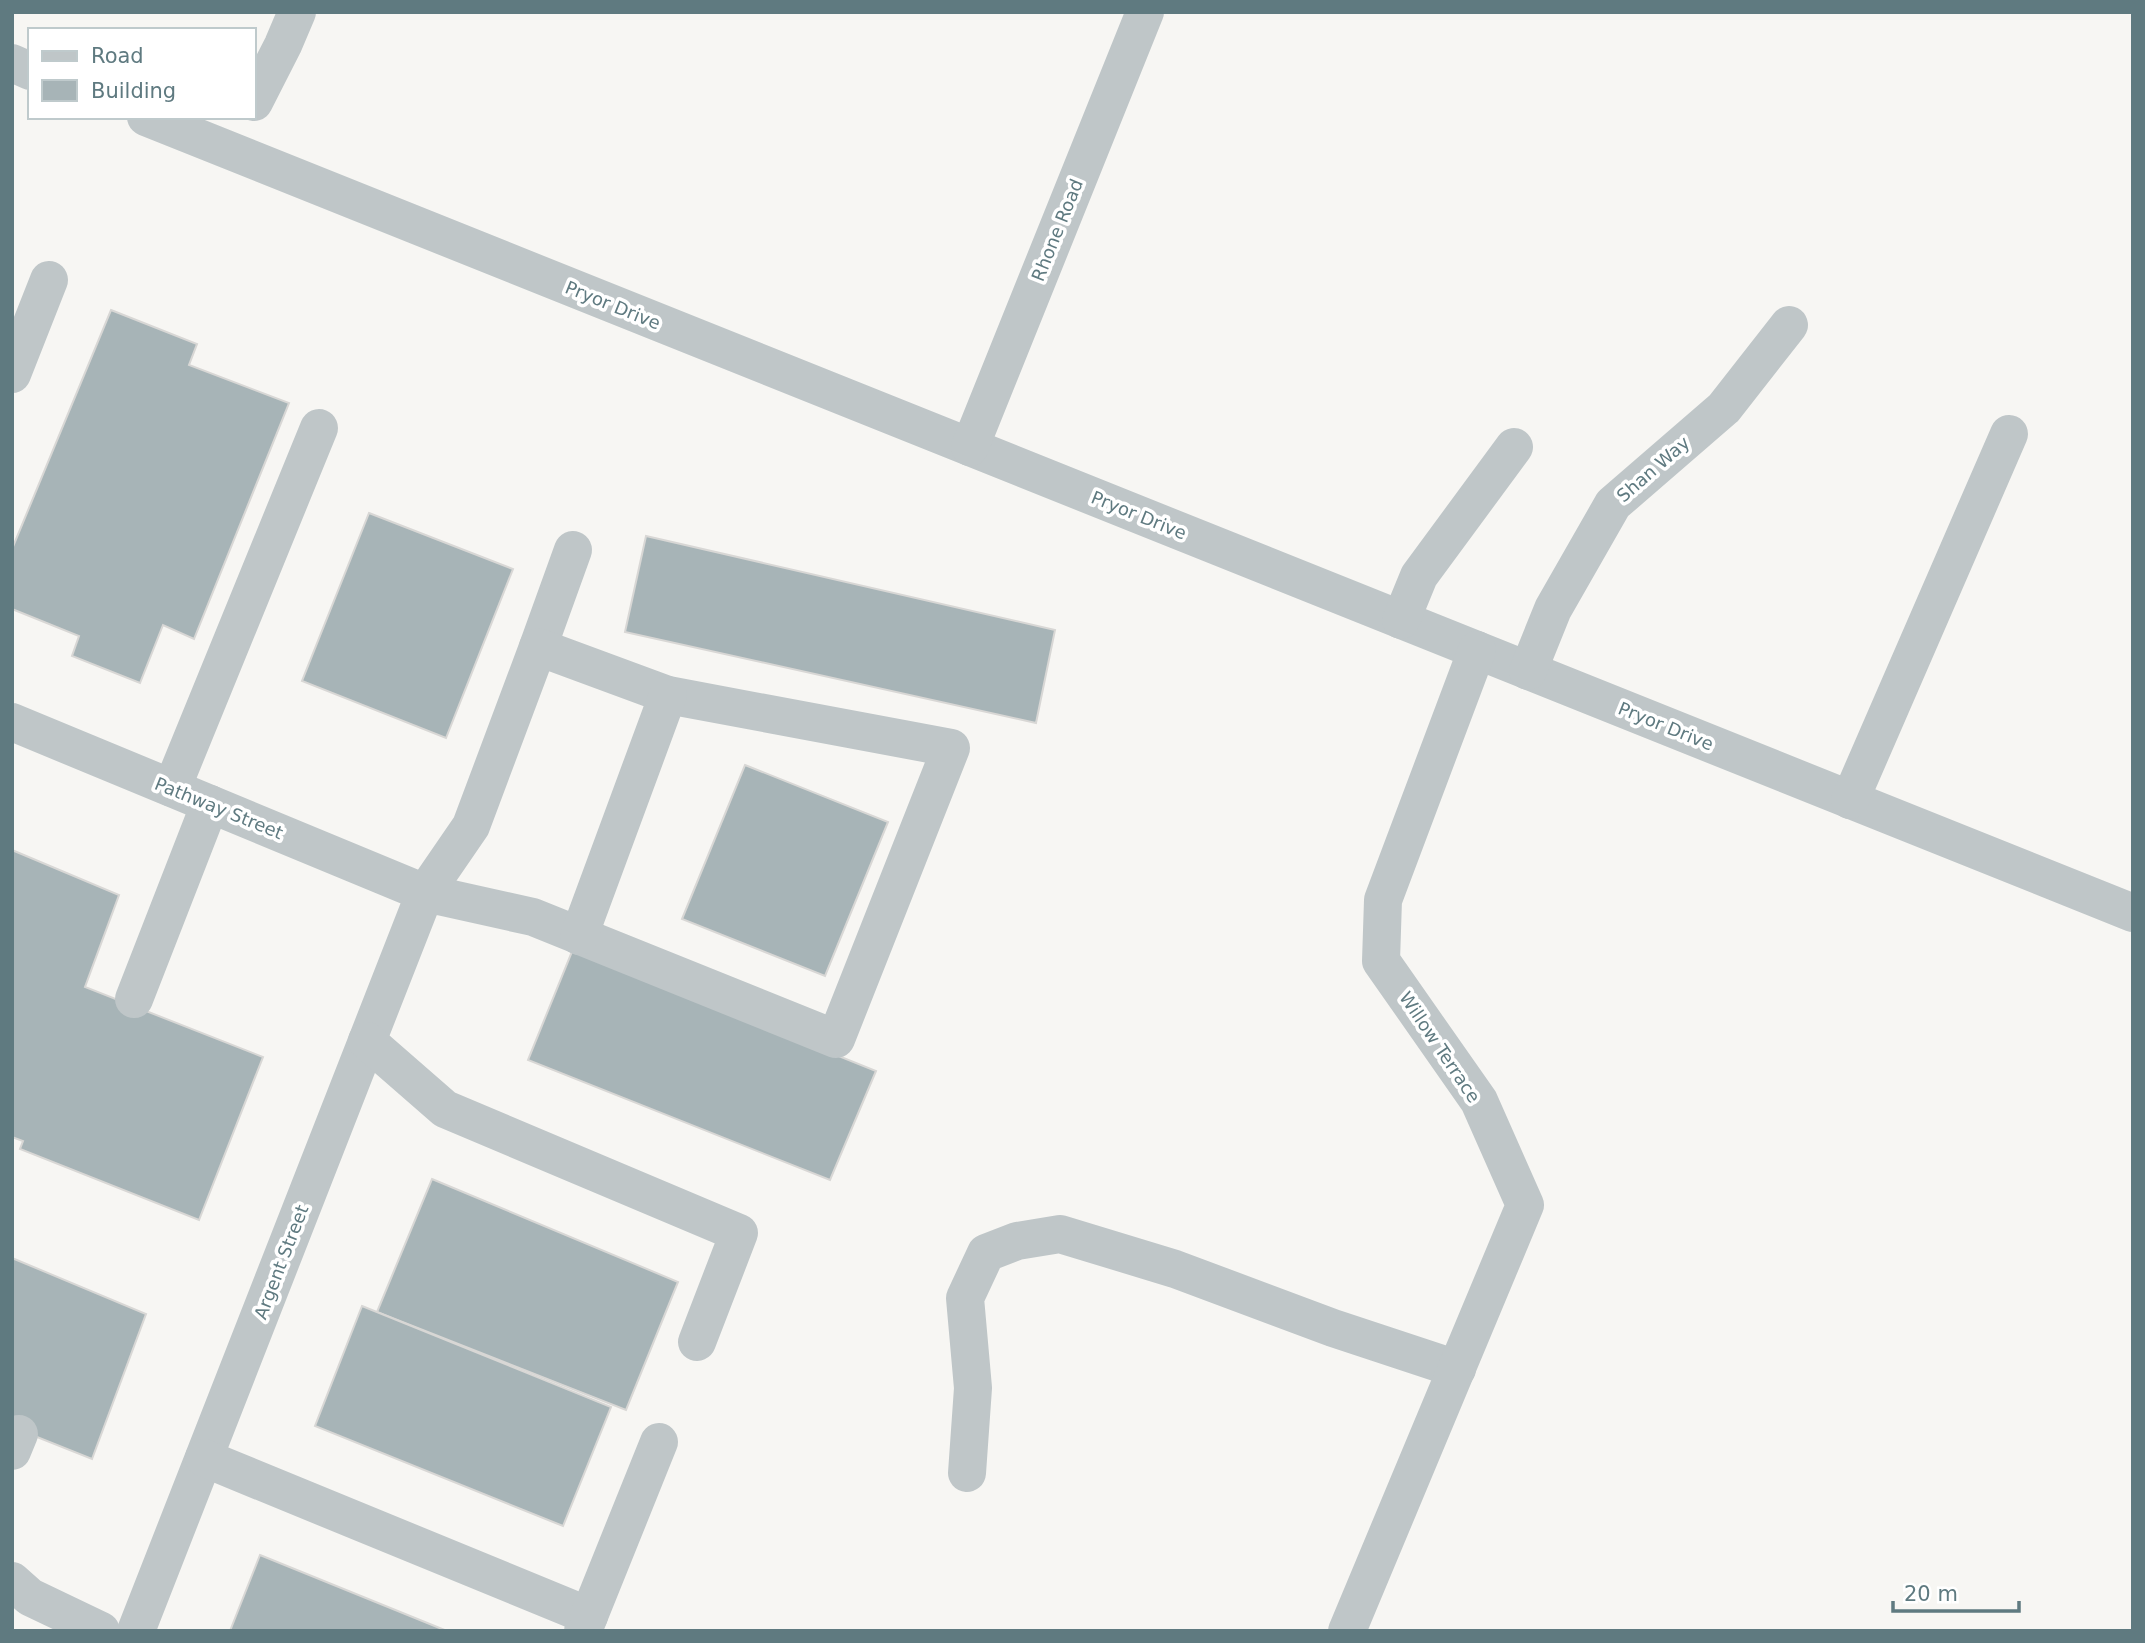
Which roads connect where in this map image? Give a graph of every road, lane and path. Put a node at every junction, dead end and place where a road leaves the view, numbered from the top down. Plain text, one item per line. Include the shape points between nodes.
1 (297, 12) edge
2 (1145, 12) edge
3 (256, 98) edge
4 (151, 119) edge
5 (245, 119) edge
6 (229, 150) junction
7 (49, 280) dead end
8 (1789, 325) dead end
9 (12, 374) edge
10 (319, 428) dead end
11 (2009, 434) dead end
12 (970, 447) junction
13 (1514, 447) dead end
14 (573, 550) dead end
15 (1401, 620) junction
16 (538, 648) junction
17 (1478, 650) junction
18 (1528, 671) junction
19 (668, 695) junction
20 (12, 722) edge
21 (172, 788) junction
22 (1850, 800) junction
23 (210, 804) junction
24 (425, 893) junction
25 (2133, 913) edge
26 (579, 936) junction
27 (134, 999) dead end
28 (367, 1041) junction
29 (696, 1342) dead end
30 (1457, 1369) junction
31 (659, 1442) dead end
32 (204, 1458) junction
33 (967, 1473) dead end
34 (12, 1581) edge
35 (586, 1624) edge
36 (101, 1631) edge
37 (136, 1631) edge
38 (1347, 1631) edge

1 - 3 street
2 - 12 street, Rhone Road
4 - 6 street, Pryor Drive
5 - 6 street
6 - 12 street, Pryor Drive
7 - 9 street
8 - 18 street, Shan Way via 1724,408 1613,503 1553,609
10 - 21 street
11 - 22 street
12 - 15 street, Pryor Drive
13 - 15 street via 1419,576
14 - 16 street, Argent Street
15 - 17 street, Pryor Drive
16 - 19 street
16 - 24 street, Argent Street via 471,826
17 - 18 street, Pryor Drive
17 - 30 street, Willow Terrace via 1383,900 1381,961 1479,1101 1525,1205
18 - 22 street, Pryor Drive
19 - 26 street
19 - 26 street, Pathway Street via 951,748 836,1039
20 - 21 street, Pathway Street
21 - 23 street, Pathway Street
22 - 25 street, Pryor Drive
23 - 24 street, Pathway Street
23 - 27 street
24 - 26 street, Pathway Street via 533,917
24 - 28 street, Argent Street
28 - 29 street via 445,1109 739,1233
28 - 32 street, Argent Street
30 - 33 street via 1175,1269 1060,1234 1017,1241 986,1253 965,1298 974,1388
30 - 38 street, Willow Terrace
31 - 35 street
32 - 35 street
32 - 37 street, Argent Street
34 - 36 street via 30,1597

